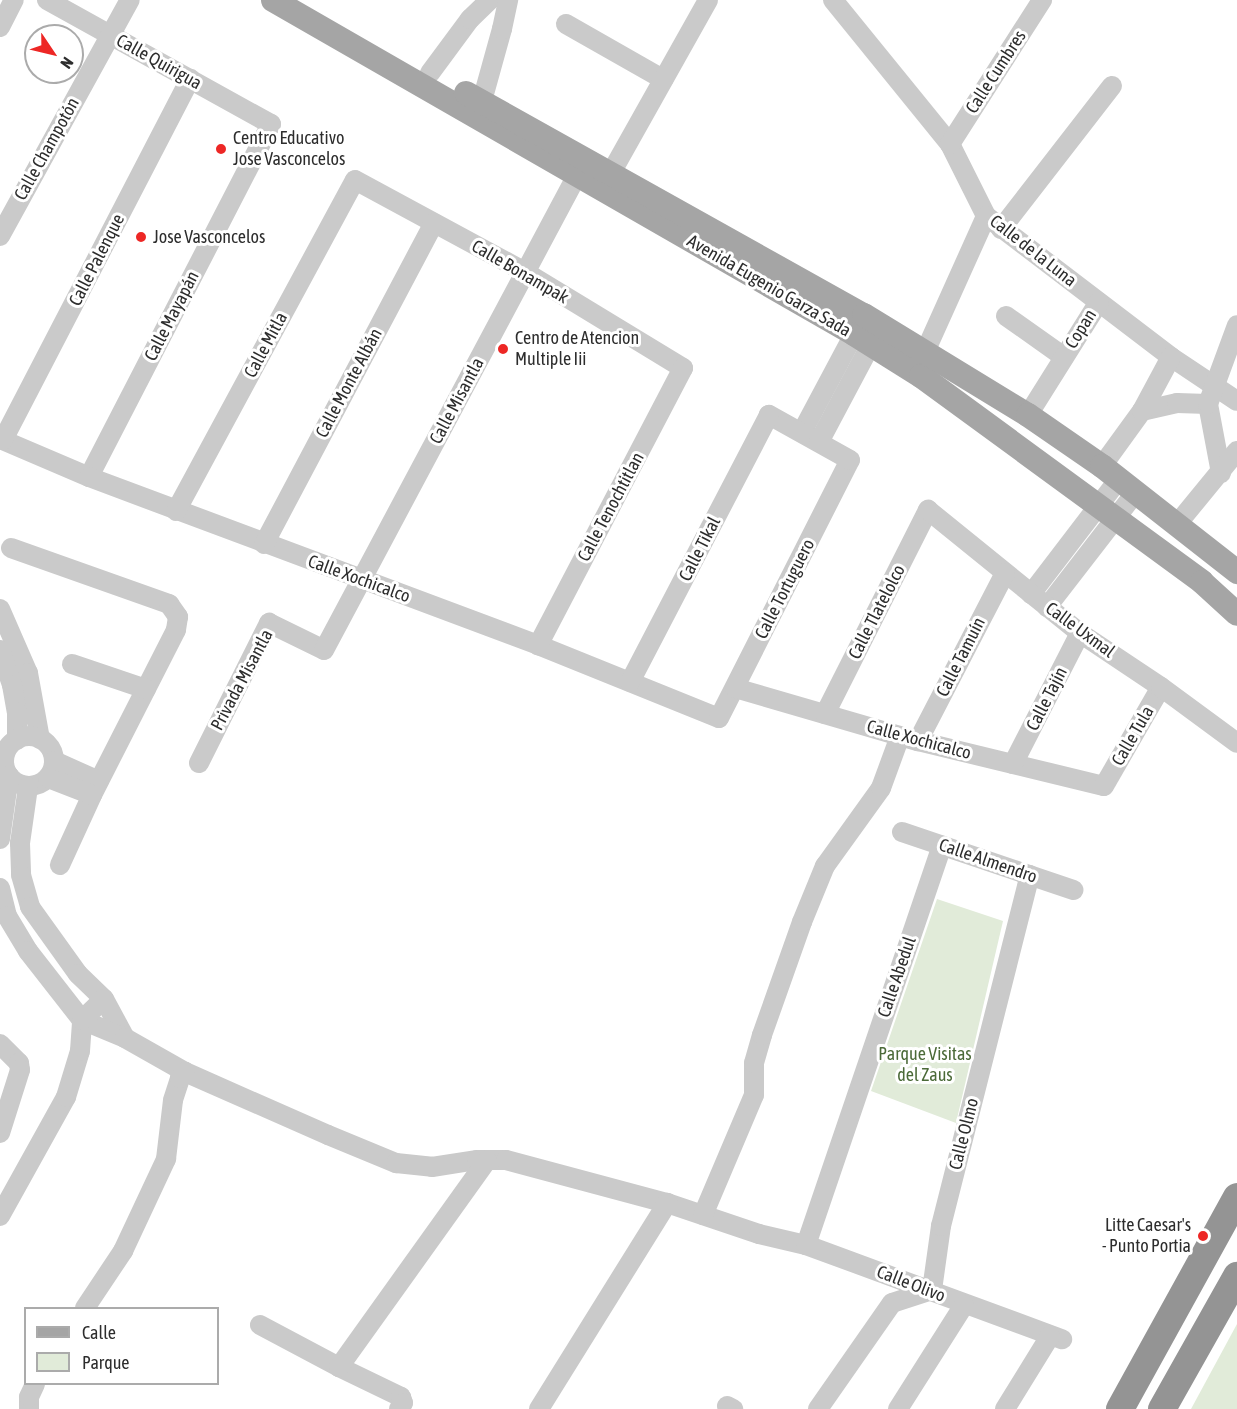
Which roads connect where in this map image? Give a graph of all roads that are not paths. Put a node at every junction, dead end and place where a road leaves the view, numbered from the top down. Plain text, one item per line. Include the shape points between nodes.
1 (15, 0) edge
2 (47, 0) edge
3 (130, 0) edge
4 (273, 0) edge
5 (304, 0) edge
6 (490, 0) edge
7 (508, 0) edge
8 (833, 0) edge
9 (1042, 0) edge
10 (706, 1) edge
11 (566, 24) dead end
12 (0, 27) edge
13 (110, 35) junction
14 (430, 73) junction
15 (190, 79) junction
16 (663, 79) junction
17 (1112, 86) dead end
18 (482, 101) junction
19 (271, 124) joint
20 (950, 144) junction
21 (582, 167) junction
22 (611, 173) junction
23 (355, 180) joint
24 (986, 216) junction
25 (434, 223) junction
26 (1001, 229) junction
27 (0, 236) edge
28 (525, 272) junction
29 (1098, 302) junction
30 (1006, 316) dead end
31 (1237, 325) edge
32 (868, 330) junction
33 (925, 352) junction
34 (1064, 357) junction
35 (1172, 357) junction
36 (683, 368) joint
37 (1215, 384) junction
38 (1237, 401) edge
39 (1208, 404) junction
40 (1142, 411) junction
41 (1028, 416) junction
42 (811, 437) junction
43 (2, 440) edge
44 (1237, 451) edge
45 (1221, 473) junction
46 (89, 477) junction
47 (1119, 479) junction
48 (928, 510) joint
49 (176, 511) junction
50 (1106, 512) junction
51 (1178, 523) junction
52 (264, 544) junction
53 (11, 548) dead end
54 (1237, 572) edge
55 (1005, 573) junction
56 (362, 580) junction
57 (1030, 594) junction
58 (1047, 607) junction
59 (0, 609) edge
60 (1237, 614) edge
61 (1080, 633) junction
62 (538, 645) junction
63 (0, 650) edge
64 (72, 664) dead end
65 (630, 682) junction
66 (1161, 687) junction
67 (735, 688) junction
68 (146, 689) junction
69 (825, 714) junction
70 (719, 718) joint
71 (909, 738) junction
72 (40, 739) junction
73 (17, 740) junction
74 (1237, 743) edge
75 (199, 763) dead end
76 (4, 764) edge
77 (1013, 764) junction
78 (51, 769) junction
79 (1104, 786) joint
80 (28, 787) junction
81 (95, 788) junction
82 (902, 832) dead end
83 (0, 839) edge
84 (942, 846) junction
85 (60, 865) dead end
86 (1030, 875) junction
87 (0, 888) edge
88 (1073, 890) dead end
89 (104, 999) junction
90 (82, 1020) junction
91 (126, 1038) junction
92 (1, 1047) edge
93 (185, 1072) junction
94 (0, 1133) edge
95 (487, 1160) junction
96 (1237, 1197) edge
97 (667, 1203) junction
98 (0, 1215) edge
99 (703, 1215) junction
100 (806, 1245) junction
101 (1237, 1276) edge
102 (932, 1290) junction
103 (964, 1305) junction
104 (86, 1307) edge
105 (260, 1325) dead end
106 (339, 1367) junction
107 (34, 1385) edge
108 (29, 1409) edge
109 (399, 1409) edge
110 (539, 1409) edge
111 (818, 1409) edge
112 (898, 1409) edge
113 (1005, 1409) edge
114 (1120, 1409) edge
115 (1162, 1409) edge

1 - 12 street
2 - 13 street, Calle Quirigua
3 - 13 street, Calle Champotón
4 - 21 main road, Avenida Eugenio Garza Sada
5 - 14 main road, Avenida Eugenio Garza Sada
6 - 14 street via 470,19
7 - 18 street
8 - 20 street, Calle de la Luna
9 - 20 street, Calle Cumbres
10 - 16 street
11 - 16 street
13 - 15 street, Calle Quirigua
13 - 27 street, Calle Champotón
14 - 18 main road, Avenida Eugenio Garza Sada
15 - 19 street, Calle Quirigua
15 - 43 street, Calle Palenque
16 - 22 street
17 - 26 street
18 - 21 main road, Avenida Eugenio Garza Sada
19 - 46 street, Calle Mayapán
20 - 24 street, Calle de la Luna
21 - 22 main road, Avenida Eugenio Garza Sada
21 - 28 street, Calle Misantla
21 - 32 main road, Avenida Eugenio Garza Sada
22 - 32 main road, Avenida Eugenio Garza Sada
23 - 25 street, Calle Bonampak
23 - 49 street, Calle Mitla
24 - 26 street, Calle de la Luna
24 - 33 street
25 - 28 street, Calle Bonampak
25 - 52 street, Calle Monte Albán
26 - 29 street, Calle de la Luna
28 - 36 street, Calle Bonampak
28 - 56 street, Calle Misantla
29 - 34 street, Copan
29 - 35 street, Calle de la Luna
30 - 34 street
31 - 37 street
32 - 33 main road, Avenida Eugenio Garza Sada
32 - 42 street
32 - 50 main road, Avenida Eugenio Garza Sada via 921,376
33 - 41 main road, Avenida Eugenio Garza Sada
34 - 41 street, Copan
35 - 37 street, Calle de la Luna
35 - 40 street
36 - 62 street, Calle Tenochtitlan
37 - 38 street, Calle de la Luna
37 - 39 street
39 - 40 street via 1177,403
39 - 45 street
40 - 47 street
41 - 47 main road, Avenida Eugenio Garza Sada
42 - 65 street, Calle Tikal via 770,415
42 - 67 street, Calle Tortuguero via 850,460
43 - 46 street, Calle Xochicalco
44 - 45 street
45 - 51 street
46 - 49 street, Calle Xochicalco
47 - 50 street
47 - 51 main road, Avenida Eugenio Garza Sada
48 - 55 street, Calle Uxmal
48 - 69 street, Calle Tlatelolco
49 - 52 street, Calle Xochicalco
50 - 57 street
50 - 58 street
50 - 60 main road, Avenida Eugenio Garza Sada via 1202,582
51 - 54 main road, Avenida Eugenio Garza Sada
52 - 56 street, Calle Xochicalco
53 - 68 street via 169,604 178,617 176,630
55 - 57 street, Calle Uxmal
55 - 71 street, Calle Tamuín
56 - 62 street, Calle Xochicalco
56 - 75 street, Privada Misantla via 324,650 269,623
57 - 58 street, Calle Uxmal
58 - 61 street, Calle Uxmal
59 - 72 street via 28,673
61 - 66 street, Calle Uxmal
61 - 77 street, Calle Tajín
62 - 65 street, Calle Xochicalco
63 - 73 street via 14,694
64 - 68 street
65 - 70 street, Calle Xochicalco
66 - 74 street, Calle Uxmal
66 - 79 street, Calle Tula
67 - 69 street, Calle Xochicalco
67 - 70 street, Calle Tortuguero
68 - 81 street
69 - 71 street, Calle Xochicalco
71 - 77 street, Calle Xochicalco
71 - 99 street, Calle Tamuín via 881,788 825,866 762,1035 754,1063 753,1095
72 - 73 street
72 - 78 street via 52,752
73 - 76 street via 11,744
76 - 80 street via 17,784
76 - 83 street
77 - 79 street, Calle Xochicalco
78 - 80 street via 42,783
78 - 81 street
80 - 89 street via 20,843 21,874 30,907 78,974
81 - 85 street
82 - 84 street, Calle Almendro
84 - 86 street, Calle Almendro
84 - 100 street, Calle Abedul
86 - 88 street, Calle Almendro
86 - 102 street, Calle Olmo via 941,1226
87 - 90 street via 7,916 28,951
89 - 90 street
89 - 91 street
90 - 91 street, Calle Olivo
90 - 98 street via 80,1051 66,1097
91 - 93 street, Calle Olivo
92 - 94 street via 19,1063 20,1070
93 - 95 street, Calle Olivo via 396,1163 432,1167
93 - 104 street via 172,1100 166,1159 123,1251
95 - 97 street, Calle Olivo via 506,1160
95 - 106 street
96 - 114 highway
97 - 99 street, Calle Olivo
97 - 110 street
99 - 100 street, Calle Olivo
100 - 102 street, Calle Olivo
101 - 115 highway
102 - 103 street, Calle Olivo
102 - 111 street via 892,1303
103 - 112 street
103 - 113 street, Calle Olivo via 1056,1337
105 - 106 street
106 - 109 street via 401,1397
107 - 108 street

